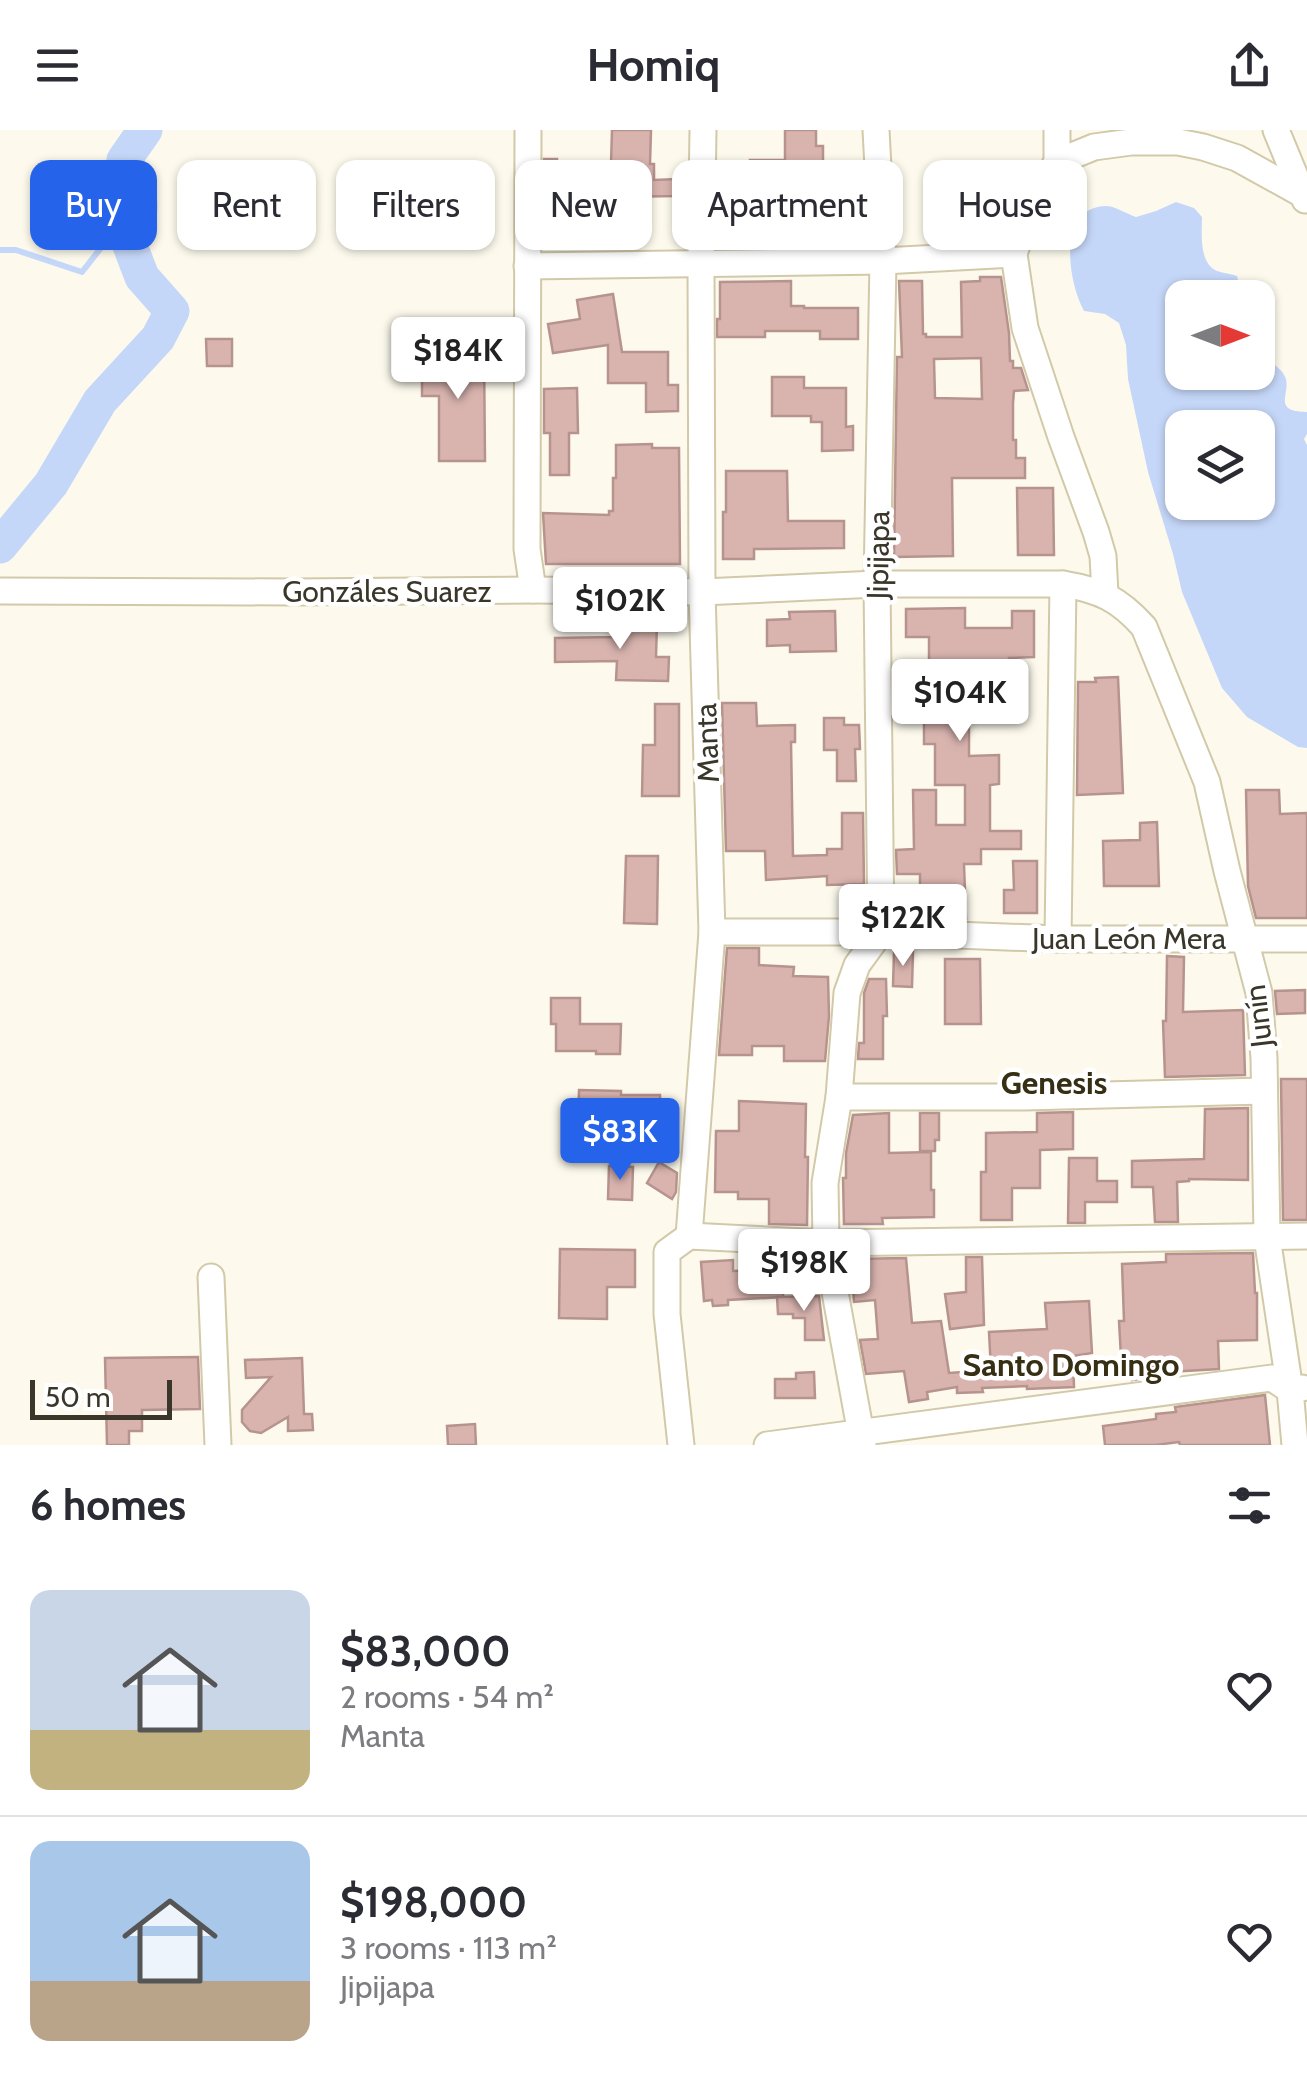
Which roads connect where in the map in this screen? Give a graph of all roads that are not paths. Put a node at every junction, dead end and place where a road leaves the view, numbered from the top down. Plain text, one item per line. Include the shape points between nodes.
1 (528, 130) edge
2 (703, 130) edge
3 (876, 130) edge
4 (1057, 130) edge
5 (1276, 130) edge
6 (1057, 160) edge
7 (1062, 160) edge
8 (1304, 199) edge
9 (1015, 250) edge
10 (1014, 254) junction
11 (882, 261) junction
12 (701, 263) junction
13 (527, 266) junction
14 (878, 584) junction
15 (1063, 584) junction
16 (0, 590) edge
17 (533, 590) junction
18 (702, 592) junction
19 (1105, 594) junction
20 (1128, 610) joint
21 (712, 932) junction
22 (880, 932) junction
23 (1307, 938) edge
24 (1058, 939) junction
25 (1244, 939) junction
26 (1264, 1091) junction
27 (839, 1097) junction
28 (689, 1236) junction
29 (1307, 1236) edge
30 (1268, 1237) junction
31 (826, 1243) junction
32 (211, 1277) dead end
33 (1299, 1389) edge
34 (1307, 1413) edge
35 (862, 1440) edge
36 (218, 1445) edge
37 (681, 1445) edge
38 (767, 1445) edge
39 (1295, 1445) edge

1 - 13 street
2 - 12 street, Manta
3 - 11 street, Jipijapa
4 - 6 street
5 - 8 street
7 - 8 street via 1094,147 1178,142 1237,158
9 - 10 street
10 - 11 street
10 - 19 street via 1024,328 1104,556
11 - 12 street
11 - 14 street, Jipijapa
12 - 13 street
12 - 18 street, Manta
13 - 17 street via 526,549
14 - 15 street, Gonzáles Suarez
14 - 18 street, Gonzáles Suarez
14 - 22 street, Jipijapa
15 - 19 street, Gonzáles Suarez
15 - 24 street
16 - 17 street, Gonzáles Suarez
17 - 18 street, Gonzáles Suarez
18 - 21 street, Manta
19 - 20 street, Gonzáles Suarez
20 - 25 street, Junín via 1144,627 1207,782
21 - 22 street, Juan León Mera
21 - 28 street, Manta
22 - 24 street, Juan León Mera
22 - 27 street via 846,994
23 - 25 street, Juan León Mera
24 - 25 street, Juan León Mera
25 - 26 street, Junín via 1259,993
26 - 27 street
26 - 30 street, Junín
27 - 31 street via 825,1183
28 - 31 street
28 - 37 street via 667,1252
29 - 30 street
30 - 31 street
30 - 33 street, Junín
31 - 35 street
32 - 36 street
33 - 34 street
33 - 35 street via 1272,1378
33 - 39 street, Junín
35 - 38 street

